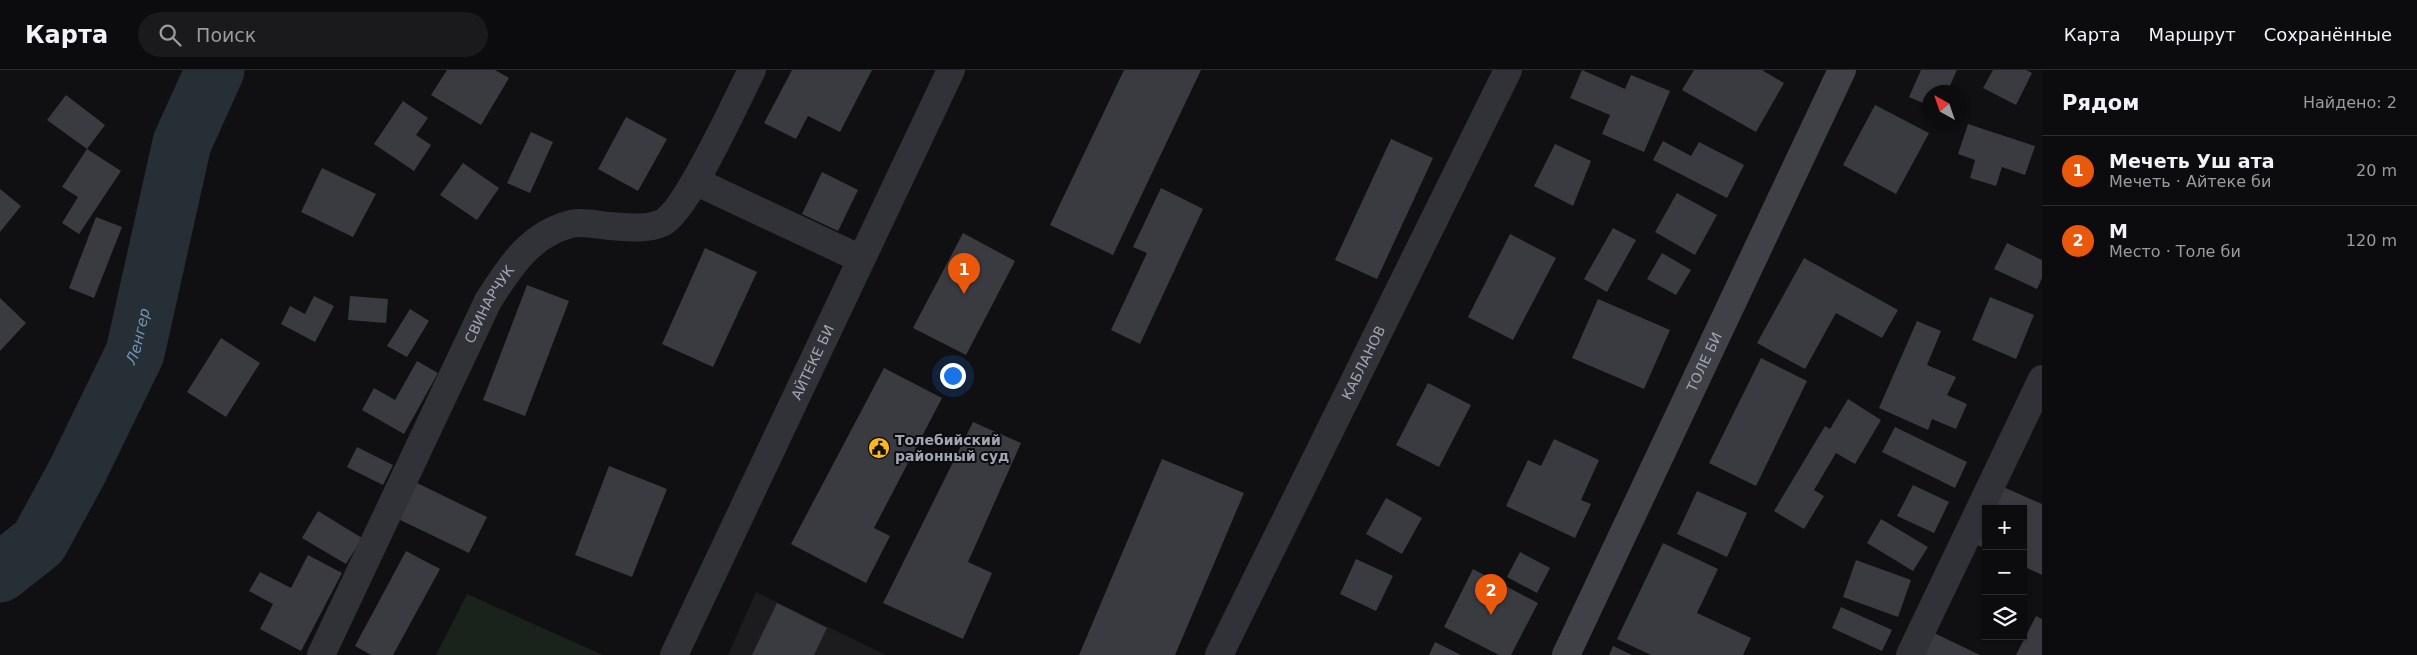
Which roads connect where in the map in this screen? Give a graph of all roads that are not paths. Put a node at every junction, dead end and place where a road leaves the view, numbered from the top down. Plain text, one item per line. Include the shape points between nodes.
1 (752, 70) edge
2 (951, 70) edge
3 (1508, 70) edge
4 (1842, 70) edge
5 (695, 181) junction
6 (861, 259) junction
7 (2042, 379) edge
8 (321, 655) edge
9 (674, 655) edge
10 (1219, 655) edge
11 (1566, 655) edge
12 (1910, 655) edge

1 - 5 street, СВИНАРЧУК
2 - 6 street, АЙТЕКЕ БИ
3 - 10 street, КАБЛАНОВ
4 - 11 main road, ТОЛЕ БИ
5 - 6 street
5 - 8 street, СВИНАРЧУК via 676,211 662,222 635,228 573,224 542,236 513,262 488,301
6 - 9 street, АЙТЕКЕ БИ
7 - 12 street

